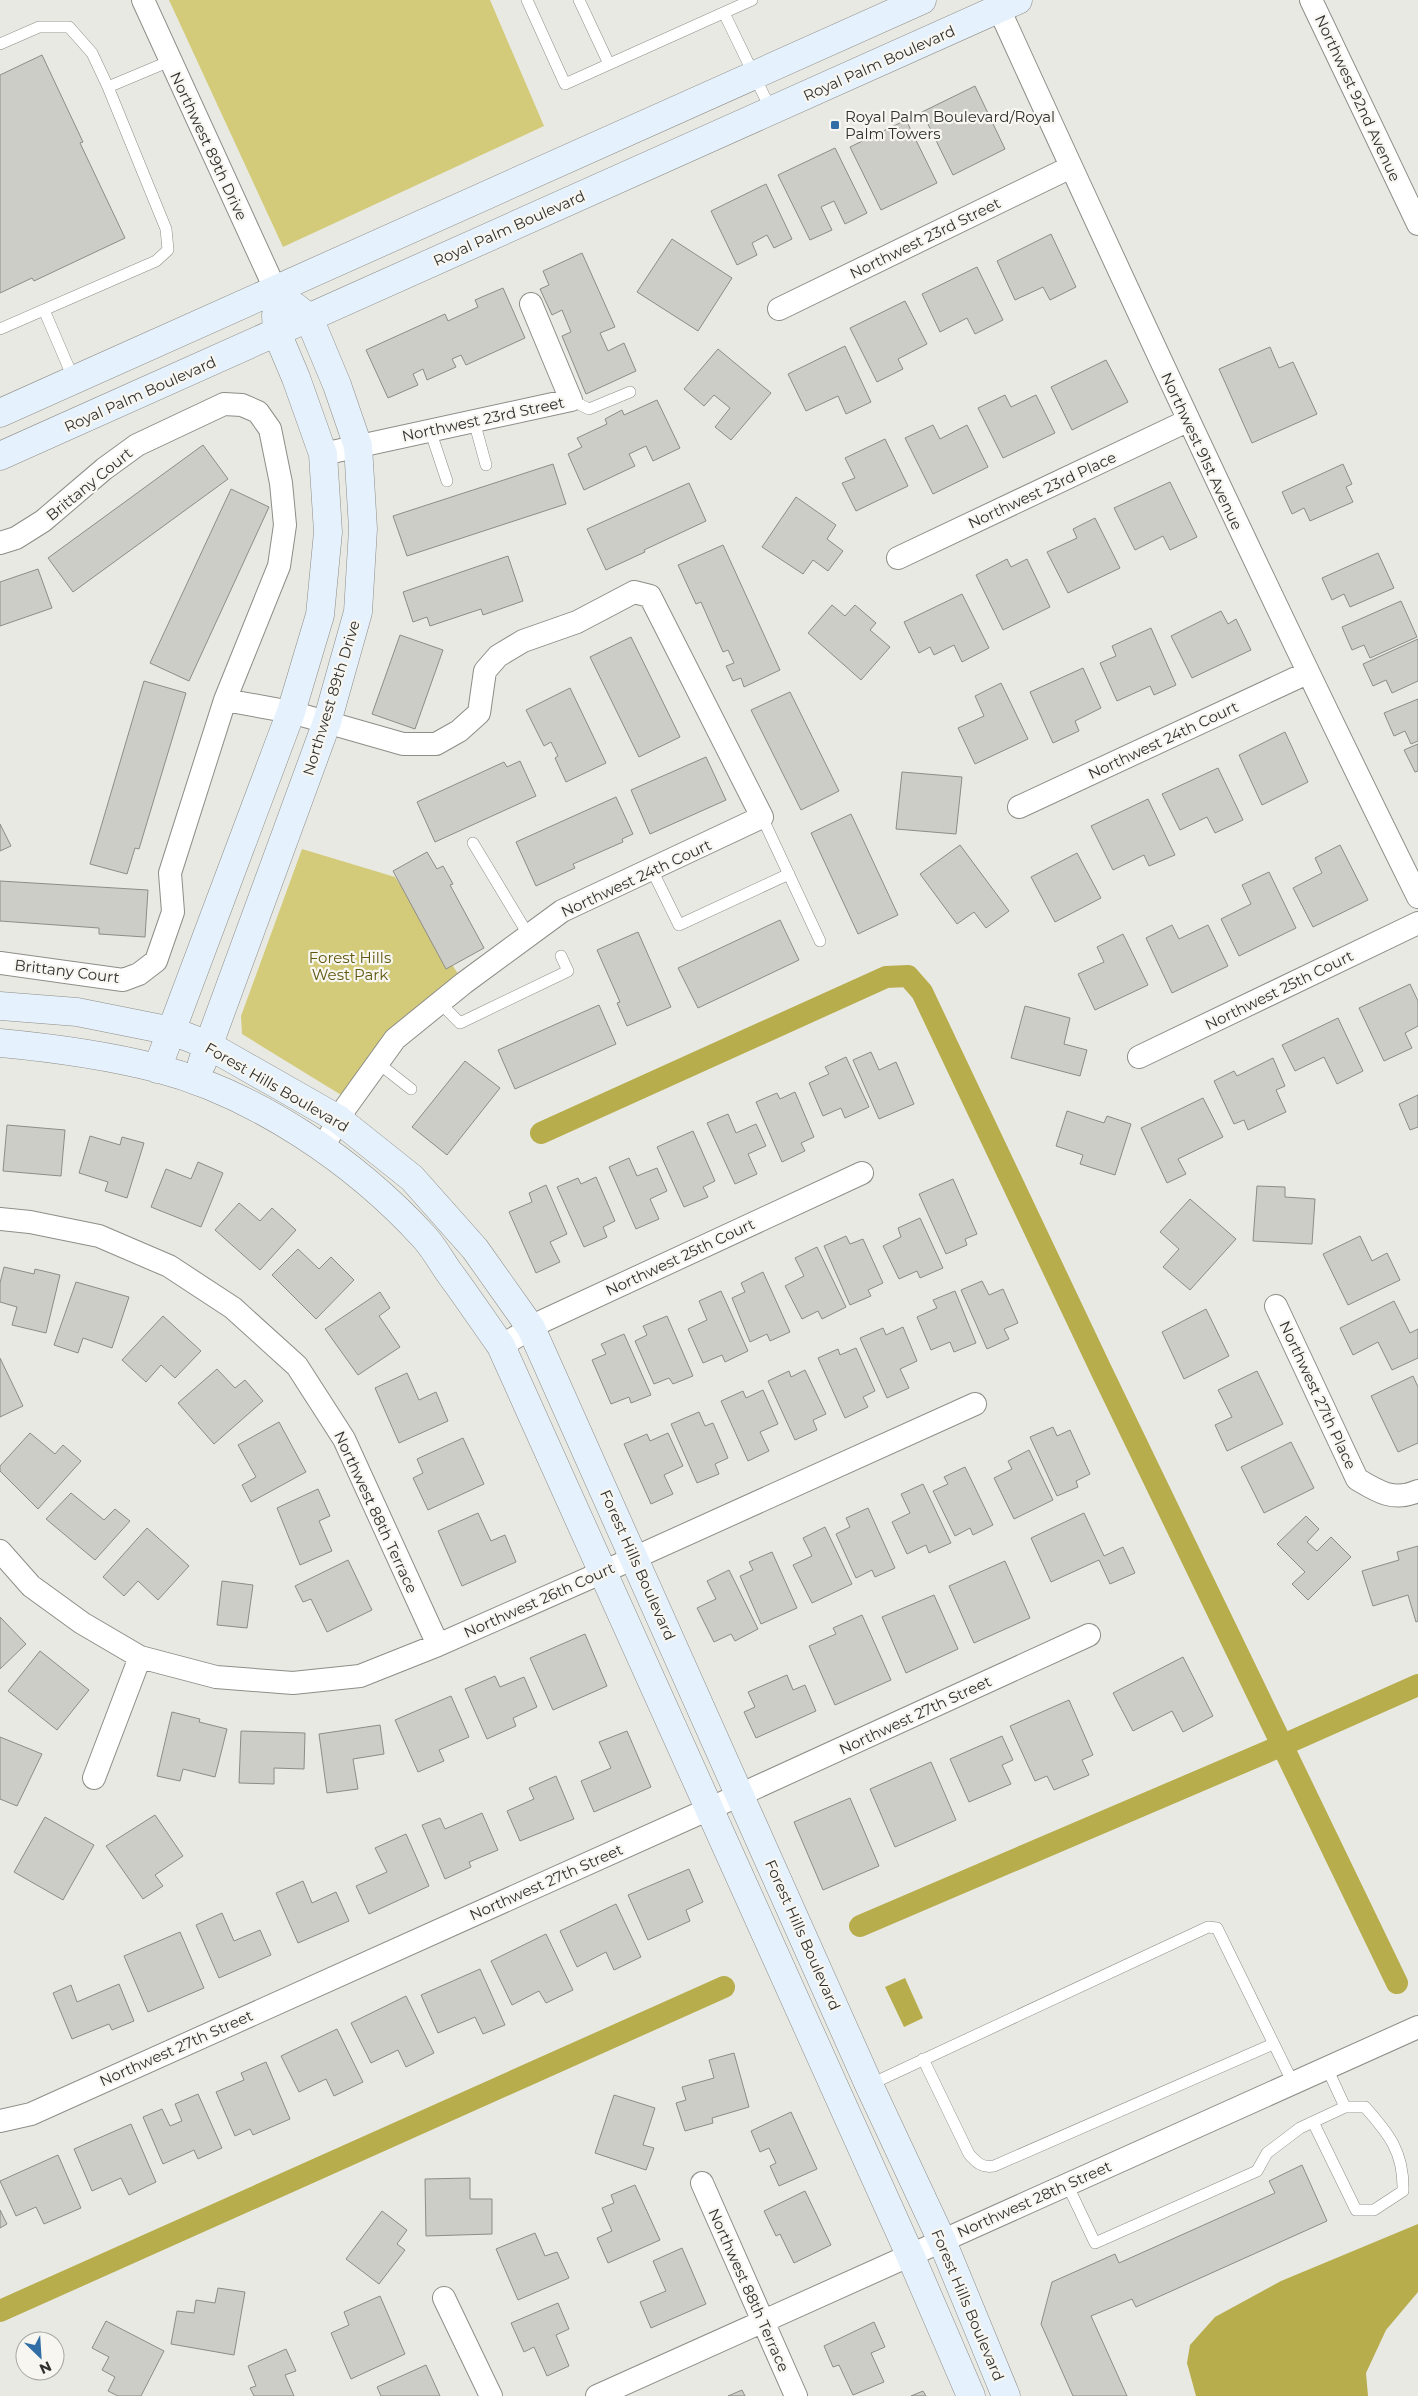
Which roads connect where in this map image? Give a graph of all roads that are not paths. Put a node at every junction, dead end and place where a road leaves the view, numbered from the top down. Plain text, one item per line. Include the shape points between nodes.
1 (142, 0) edge
2 (527, 0) edge
3 (579, 0) edge
4 (752, 0) edge
5 (922, 0) edge
6 (1312, 0) edge
7 (1004, 3) edge
8 (724, 13) junction
9 (0, 44) edge
10 (170, 61) junction
11 (609, 64) junction
12 (754, 76) junction
13 (108, 87) junction
14 (771, 111) junction
15 (1071, 167) junction
16 (1418, 224) edge
17 (276, 291) junction
18 (531, 304) dead end
19 (779, 309) dead end
20 (44, 310) junction
21 (309, 318) junction
22 (0, 329) edge
23 (277, 333) junction
24 (74, 380) junction
25 (630, 392) dead end
26 (571, 400) junction
27 (0, 413) edge
28 (474, 421) junction
29 (1187, 421) junction
30 (430, 430) junction
31 (358, 446) junction
32 (323, 454) junction
33 (0, 456) edge
34 (486, 465) dead end
35 (446, 481) dead end
36 (0, 543) edge
37 (898, 558) dead end
38 (1307, 673) junction
39 (224, 700) junction
40 (291, 712) junction
41 (326, 722) junction
42 (1019, 807) dead end
43 (762, 817) junction
44 (474, 843) dead end
45 (652, 870) junction
46 (789, 874) junction
47 (1418, 897) edge
48 (1418, 923) edge
49 (529, 936) junction
50 (820, 941) dead end
51 (562, 956) dead end
52 (0, 963) edge
53 (440, 1003) junction
54 (0, 1006) edge
55 (172, 1031) junction
56 (0, 1044) edge
57 (208, 1045) junction
58 (1140, 1057) dead end
59 (378, 1063) junction
60 (157, 1069) junction
61 (195, 1081) junction
62 (411, 1089) dead end
63 (338, 1119) junction
64 (323, 1147) junction
65 (862, 1173) dead end
66 (0, 1220) edge
67 (1276, 1306) dead end
68 (531, 1328) junction
69 (501, 1346) junction
70 (975, 1404) dead end
71 (1418, 1491) edge
72 (0, 1551) edge
73 (635, 1558) junction
74 (603, 1572) junction
75 (1089, 1635) dead end
76 (438, 1645) junction
77 (140, 1657) junction
78 (94, 1778) dead end
79 (740, 1794) junction
80 (709, 1809) junction
81 (1418, 2027) edge
82 (1273, 2044) junction
83 (923, 2059) junction
84 (1327, 2068) junction
85 (1293, 2083) junction
86 (869, 2085) junction
87 (1345, 2107) junction
88 (0, 2121) edge
89 (1313, 2122) junction
90 (702, 2184) dead end
91 (1067, 2184) junction
92 (942, 2241) junction
93 (910, 2257) junction
94 (444, 2298) dead end
95 (764, 2320) junction
96 (491, 2396) edge
97 (596, 2396) edge
98 (796, 2396) edge
99 (971, 2396) edge
100 (1006, 2396) edge

1 - 10 street, Northwest 89th Drive
2 - 11 lane via 565,84
3 - 11 lane
4 - 8 lane
5 - 12 street
6 - 16 street, Northwest 92nd Avenue
7 - 14 street, Royal Palm Boulevard
7 - 15 street, Northwest 91st Avenue
8 - 11 lane
8 - 12 lane
9 - 13 lane via 39,27 69,27 92,53
10 - 13 lane
10 - 17 street, Northwest 89th Drive
12 - 14 lane
12 - 17 street
13 - 20 lane via 166,229 168,250 156,261
14 - 21 street, Royal Palm Boulevard
15 - 19 street, Northwest 23rd Street
15 - 29 street, Northwest 91st Avenue
17 - 21 street, Northwest 89th Drive
17 - 23 street, Northwest 89th Drive
17 - 24 street
18 - 26 street, Northwest 23rd Street
20 - 22 lane
20 - 24 lane
21 - 23 street, Royal Palm Boulevard
21 - 31 street, Northwest 89th Drive via 338,385
23 - 32 street, Northwest 89th Drive
23 - 33 street, Royal Palm Boulevard
24 - 27 street
25 - 26 lane via 589,409
26 - 28 street, Northwest 23rd Street
28 - 30 street, Northwest 23rd Street
28 - 34 lane
29 - 37 street, Northwest 23rd Place
29 - 38 street, Northwest 91st Avenue
30 - 31 street, Northwest 23rd Street
30 - 35 lane
31 - 32 street, Northwest 23rd Street
31 - 41 street, Northwest 89th Drive via 363,529 358,612
32 - 40 street, Northwest 89th Drive via 328,532 320,615
36 - 39 street, Brittany Court via 16,538 43,521 137,445 224,404 242,405 258,412 270,428 285,524 279,566
38 - 42 street, Northwest 24th Court
38 - 47 street, Northwest 91st Avenue
39 - 40 street
39 - 52 street, Brittany Court via 170,873 173,912 156,961 139,974 123,980
40 - 41 street
40 - 55 street, Northwest 89th Drive
41 - 43 street via 402,744 436,744 460,731 479,713 485,671 498,656 523,640 577,622 634,592 650,596
41 - 57 street, Northwest 89th Drive
43 - 45 street, Northwest 24th Court
43 - 46 lane
44 - 49 lane
45 - 46 lane via 679,925
45 - 49 street, Northwest 24th Court via 562,911
46 - 50 lane
48 - 58 street, Northwest 25th Court
49 - 53 street, Northwest 24th Court
51 - 53 lane via 568,972 460,1023
53 - 59 street, Northwest 24th Court via 396,1039
54 - 55 street, Forest Hills Boulevard via 77,1012
55 - 57 street, Forest Hills Boulevard
55 - 60 street, Northwest 89th Drive
56 - 60 street, Forest Hills Boulevard via 71,1050
57 - 61 street, Northwest 89th Drive
57 - 63 street, Forest Hills Boulevard
59 - 62 lane
59 - 63 street, Northwest 24th Court
60 - 61 street, Forest Hills Boulevard
61 - 64 street, Forest Hills Boulevard via 254,1107
63 - 64 street, Northwest 24th Court
63 - 68 street, Forest Hills Boulevard via 412,1178 475,1249
64 - 69 street, Forest Hills Boulevard via 381,1195 426,1239
65 - 68 street, Northwest 25th Court
66 - 76 street, Northwest 88th Terrace via 30,1222 99,1236 169,1266 233,1308 297,1366 344,1439
67 - 71 street, Northwest 27th Place via 1357,1479 1382,1494
68 - 69 street, Northwest 25th Court
68 - 73 street, Forest Hills Boulevard
69 - 74 street, Forest Hills Boulevard
70 - 73 street, Northwest 26th Court
72 - 77 street, Northwest 26th Court via 31,1586 82,1623
73 - 74 street, Northwest 26th Court
73 - 79 street, Forest Hills Boulevard
74 - 76 street, Northwest 26th Court
74 - 80 street, Forest Hills Boulevard
75 - 79 street, Northwest 27th Street
76 - 77 street, Northwest 26th Court via 360,1676 293,1683 216,1677
77 - 78 street
79 - 80 street, Northwest 27th Street
79 - 86 street, Forest Hills Boulevard
80 - 88 street, Northwest 27th Street via 31,2114
80 - 93 street, Forest Hills Boulevard
81 - 84 street, Northwest 28th Street
82 - 83 lane via 987,2167 981,2166 969,2154
82 - 83 lane via 1217,1928 1208,1927
82 - 85 lane
83 - 86 lane
84 - 85 street, Northwest 28th Street
84 - 87 lane
85 - 91 street, Northwest 28th Street
86 - 92 street, Forest Hills Boulevard
87 - 89 lane
87 - 89 lane via 1365,2107 1389,2134 1404,2169 1403,2191 1374,2210 1356,2210
89 - 91 lane via 1267,2153 1257,2171 1095,2242
90 - 95 street, Northwest 88th Terrace
91 - 92 street, Northwest 28th Street
92 - 93 street, Northwest 28th Street
92 - 100 street, Forest Hills Boulevard
93 - 95 street, Northwest 28th Street
93 - 99 street, Forest Hills Boulevard
94 - 96 street
95 - 97 street, Northwest 28th Street
95 - 98 street, Northwest 88th Terrace

